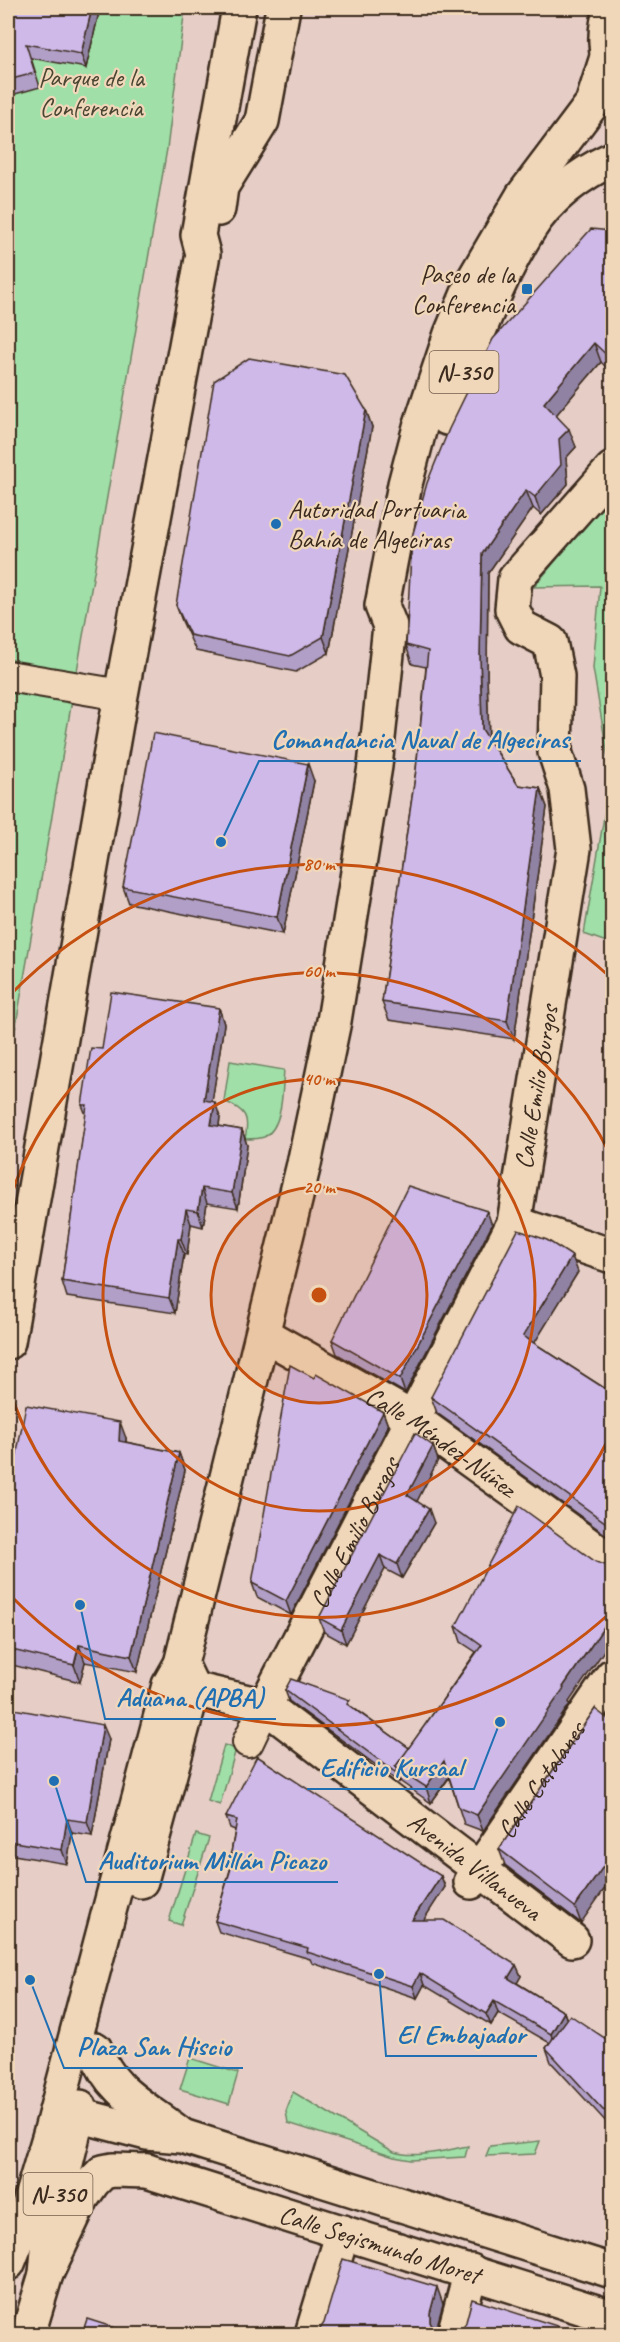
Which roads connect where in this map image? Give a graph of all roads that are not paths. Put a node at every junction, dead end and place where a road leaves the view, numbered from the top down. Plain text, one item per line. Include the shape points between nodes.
1 (239, 8) edge
2 (283, 8) edge
3 (610, 9) edge
4 (610, 67) edge
5 (612, 159) edge
6 (202, 254) junction
7 (612, 468) edge
8 (390, 626) junction
9 (8, 676) edge
10 (121, 695) junction
11 (514, 1223) junction
12 (612, 1256) edge
13 (13, 1288) edge
14 (263, 1334) junction
15 (8, 1342) edge
16 (412, 1418) junction
17 (612, 1562) edge
18 (612, 1676) edge
19 (187, 1677) junction
20 (265, 1706) junction
21 (248, 1742) dead end
22 (474, 1876) junction
23 (572, 1940) dead end
24 (95, 2049) junction
25 (78, 2115) junction
26 (50, 2134) junction
27 (182, 2136) junction
28 (343, 2232) junction
29 (8, 2263) edge
30 (471, 2271) junction
31 (612, 2271) edge
32 (46, 2274) junction
33 (612, 2317) edge
34 (28, 2334) edge
35 (312, 2334) edge
36 (454, 2334) edge

1 - 6 main road via 198,235
2 - 6 main road via 262,121 221,187 214,239
3 - 4 main road, N-350 via 606,34
4 - 8 main road, N-350 via 592,104 522,197 474,279 451,334 405,484 382,606
5 - 8 main road, N-350 via 558,194 530,227 511,263 471,353 434,458 422,499 403,609
6 - 10 main road
7 - 11 main road, Calle Emilio Burgos via 515,579 512,609 521,627 550,642 557,676 555,752 567,789 574,849
8 - 14 main road, N-350 via 375,766 334,1021
9 - 10 street
10 - 13 main road
11 - 12 main road
11 - 16 main road, Calle Emilio Burgos
13 - 15 main road
14 - 16 main road, Calle Méndez-Núñez
14 - 19 main road, N-350
16 - 17 main road, Calle Méndez-Núñez
16 - 20 main road, Calle Emilio Burgos
18 - 22 main road, Calle Catalanes
19 - 20 main road, Avenida Villanueva
19 - 24 main road, N-350
19 - 26 main road, N-350 via 169,1685
20 - 21 street
20 - 22 main road, Avenida Villanueva
22 - 23 main road, Avenida Villanueva
24 - 25 main road, N-350
24 - 27 main road, Calle Segismundo Moret via 114,2085
25 - 26 main road via 63,2120
25 - 27 main road, Calle Segismundo Moret via 147,2133
25 - 32 main road, N-350 via 50,2228
26 - 29 main road, N-350
27 - 31 main road, Calle Segismundo Moret
28 - 30 main road, Calle Segismundo Moret
28 - 32 main road, Calle Segismundo Moret via 147,2171 113,2169 103,2172 82,2198
28 - 35 main road
30 - 33 main road, Calle Segismundo Moret
30 - 36 main road
32 - 34 main road, N-350

